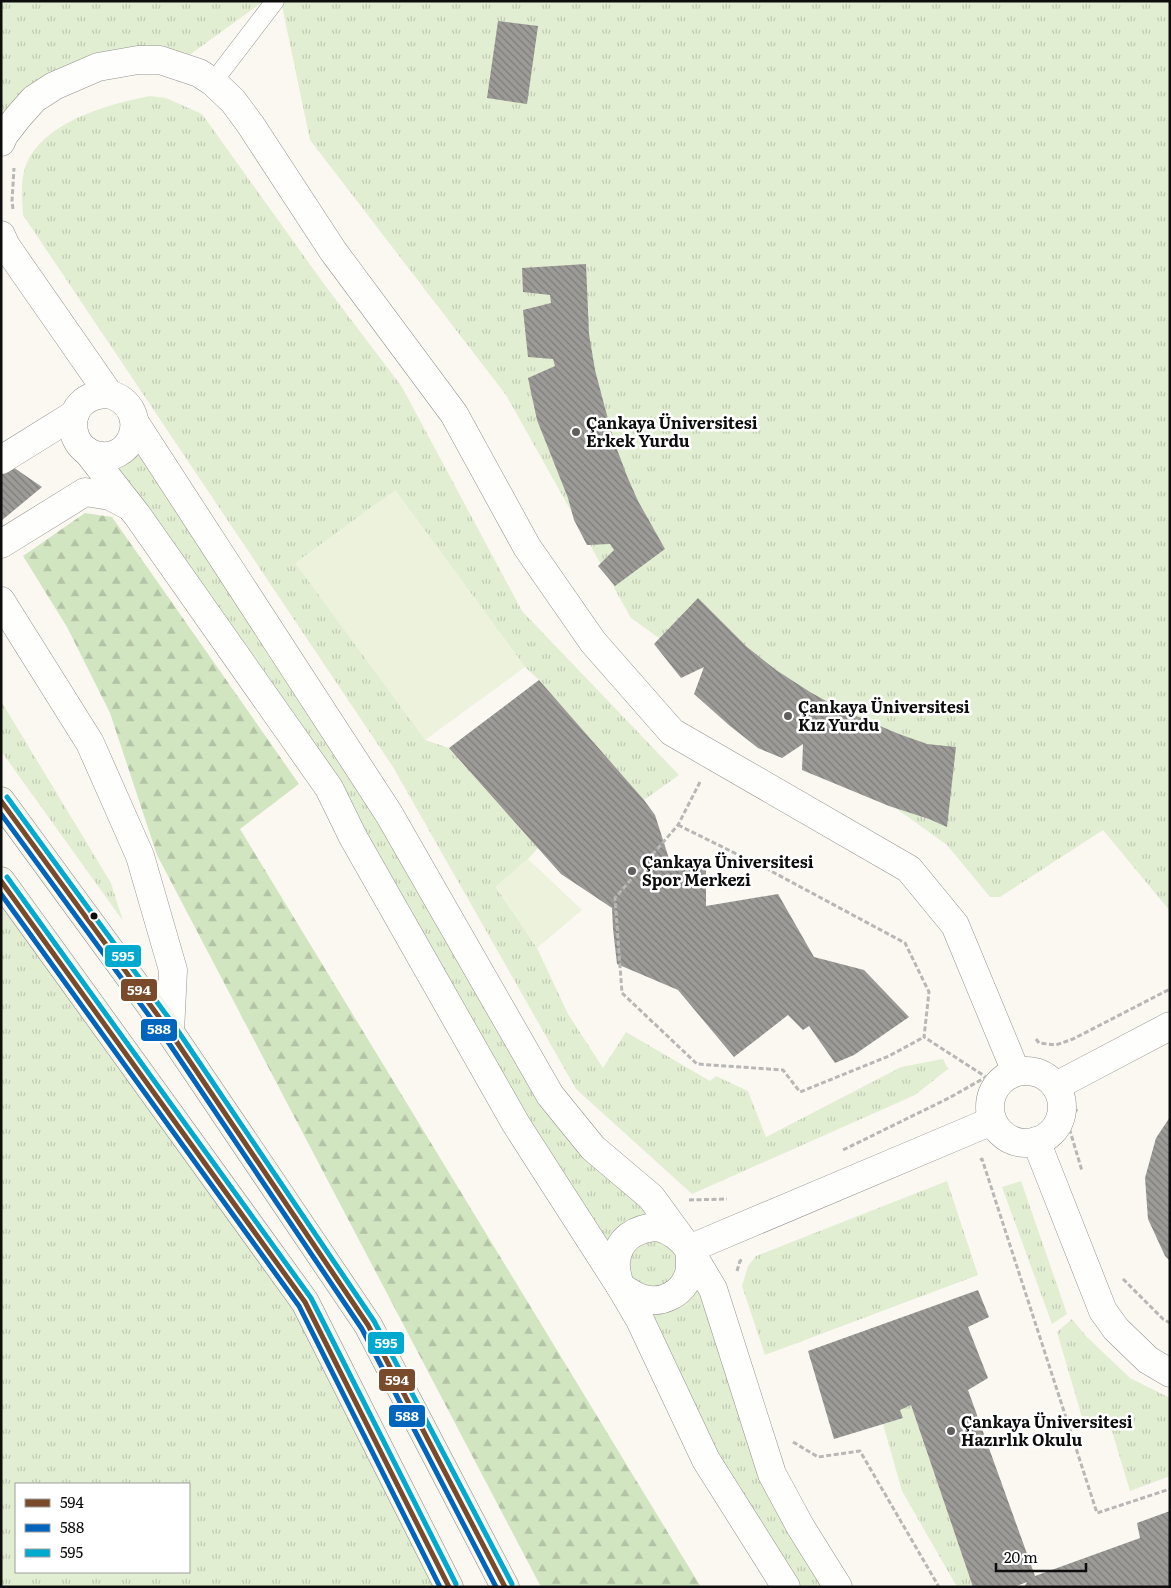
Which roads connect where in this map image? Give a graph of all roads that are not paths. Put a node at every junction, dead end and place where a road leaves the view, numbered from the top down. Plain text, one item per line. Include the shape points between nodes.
1 (275, 1) edge
2 (213, 82) junction
3 (1, 142) edge
4 (8, 226) edge
5 (109, 394) junction
6 (74, 414) junction
7 (135, 423) junction
8 (87, 451) junction
9 (1, 460) edge
10 (129, 506) junction
11 (1, 544) edge
12 (1, 601) edge
13 (357, 766) junction
14 (320, 793) junction
15 (1, 801) edge
16 (1, 881) edge
17 (1170, 1026) edge
18 (170, 1032) junction
19 (1016, 1072) junction
20 (1056, 1086) junction
21 (550, 1095) junction
22 (992, 1121) junction
23 (509, 1128) junction
24 (1036, 1141) junction
25 (689, 1249) junction
26 (620, 1286) junction
27 (1170, 1373) edge
28 (449, 1587) edge
29 (505, 1587) edge
30 (786, 1587) edge
31 (838, 1587) edge

1 - 2 lane
2 - 3 street via 199,73 160,60 98,67 54,86 34,99
2 - 19 street via 250,124 333,252 454,414 527,547 593,642 672,732 909,869 955,925
4 - 5 street via 6,246
5 - 6 street via 88,398
5 - 7 street via 127,404
6 - 8 street via 74,435
6 - 9 street
7 - 8 street via 131,441 116,454 106,456
7 - 13 street
8 - 10 street
10 - 11 street via 110,496 85,492
10 - 14 street
12 - 18 street via 90,743 140,856 173,970
13 - 14 street
13 - 21 street via 389,814
14 - 23 street via 354,838
15 - 18 main road
16 - 28 main road via 305,1302
17 - 20 street
18 - 29 main road via 368,1325
19 - 20 street via 1038,1073
19 - 22 street via 996,1086 989,1109
20 - 24 street via 1062,1107 1070,1116
21 - 23 street
21 - 25 street via 593,1148 651,1197
22 - 24 street via 1006,1137 1026,1143
22 - 25 street
23 - 26 street
24 - 27 street via 1103,1311 1116,1329 1148,1360
25 - 26 street via 689,1272 685,1283 666,1299 642,1299
25 - 26 street via 679,1238 658,1227 634,1232 618,1250 616,1262
25 - 31 street via 712,1289 800,1526
26 - 30 street via 640,1320 696,1466

